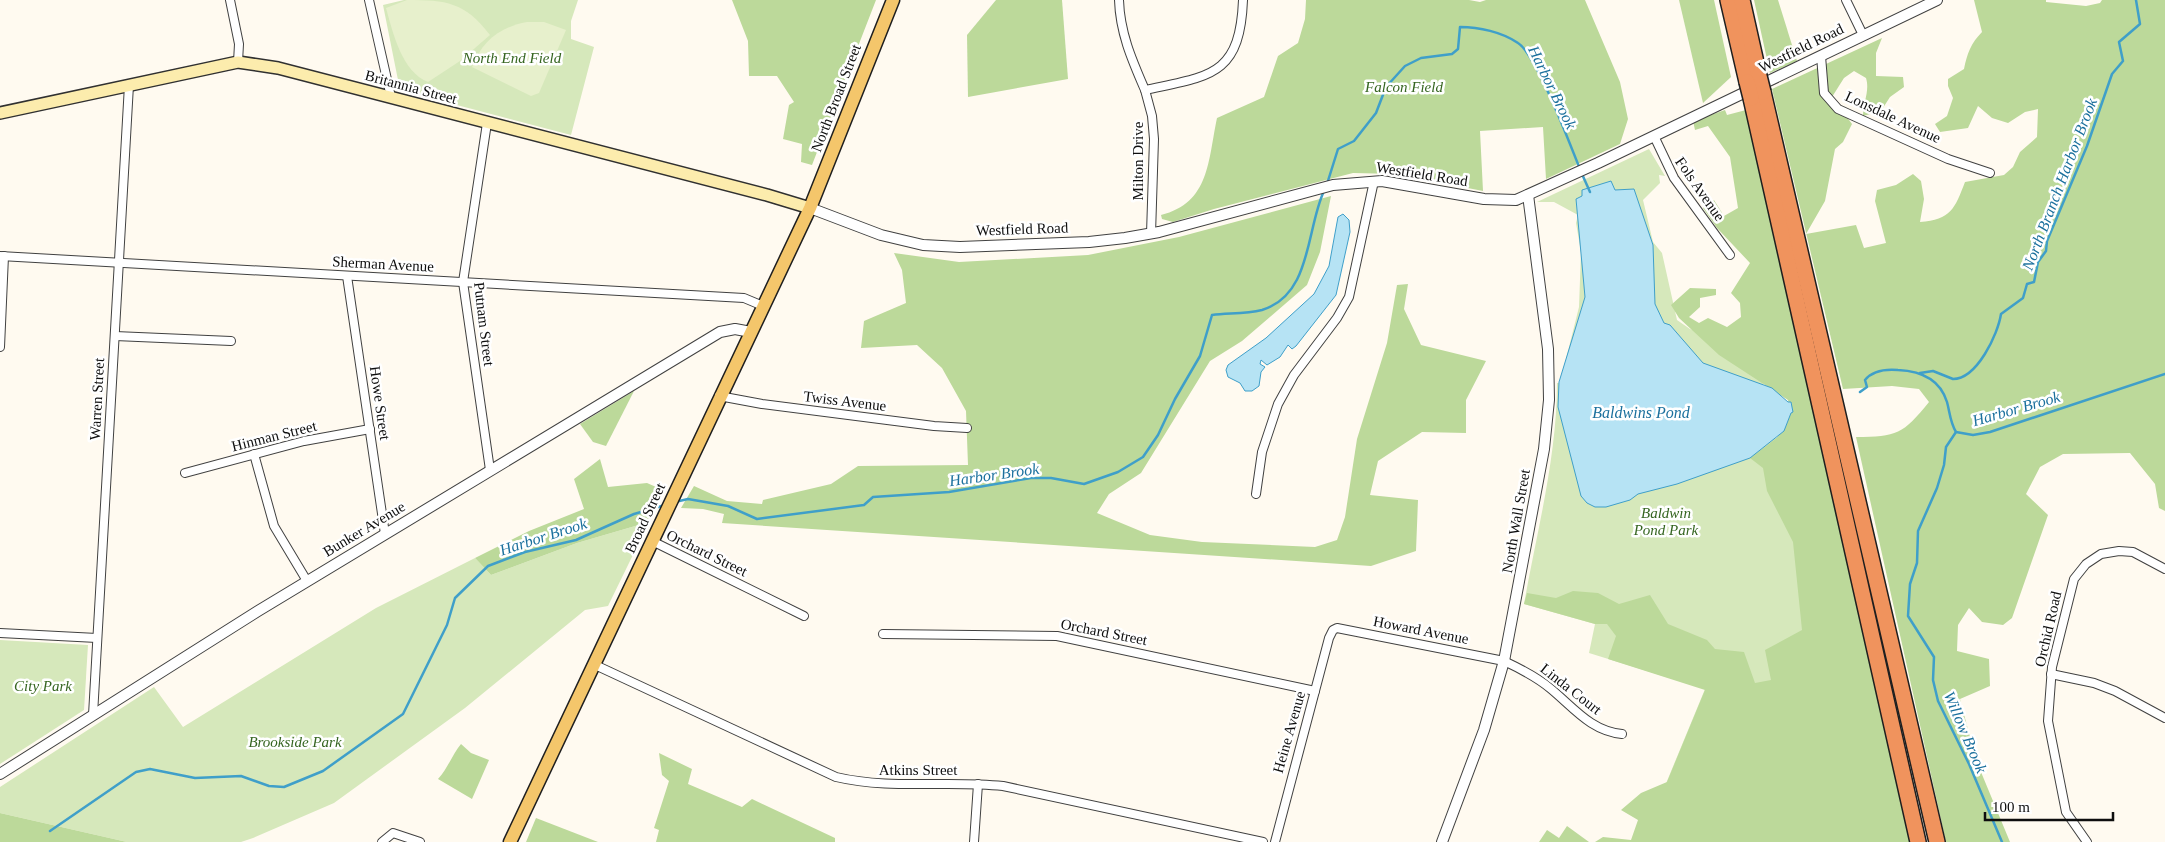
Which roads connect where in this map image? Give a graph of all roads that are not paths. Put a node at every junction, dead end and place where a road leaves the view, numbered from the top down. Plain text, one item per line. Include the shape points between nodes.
1 (230, 0) edge
2 (369, 0) edge
3 (893, 0) edge
4 (1119, 0) edge
5 (1243, 0) edge
6 (1728, 0) edge
7 (1742, 0) edge
8 (1846, 0) edge
9 (1937, 0) edge
10 (1863, 35) junction
11 (1821, 56) junction
12 (238, 62) junction
13 (1753, 79) junction
14 (129, 84) junction
15 (1145, 90) junction
16 (391, 97) junction
17 (0, 113) edge
18 (487, 123) junction
19 (1654, 136) junction
20 (1990, 173) dead end
21 (1374, 181) junction
22 (1528, 195) junction
23 (810, 208) junction
24 (1151, 234) junction
25 (1730, 255) dead end
26 (2, 256) edge
27 (119, 263) junction
28 (348, 276) junction
29 (463, 282) junction
30 (763, 306) junction
31 (750, 332) junction
32 (115, 336) junction
33 (231, 341) dead end
34 (0, 347) edge
35 (720, 396) junction
36 (968, 428) dead end
37 (370, 429) junction
38 (254, 454) junction
39 (1840, 461) junction
40 (490, 470) junction
41 (185, 473) dead end
42 (1256, 494) dead end
43 (385, 534) junction
44 (652, 541) junction
45 (2165, 569) edge
46 (307, 581) junction
47 (804, 616) dead end
48 (1333, 630) joint
49 (0, 633) edge
50 (883, 634) dead end
51 (97, 638) junction
52 (1504, 661) junction
53 (593, 664) junction
54 (2051, 674) junction
55 (1315, 691) junction
56 (93, 715) junction
57 (2165, 718) edge
58 (1622, 734) dead end
59 (0, 774) edge
60 (978, 784) junction
61 (382, 842) edge
62 (420, 842) edge
63 (510, 842) edge
64 (974, 842) edge
65 (1262, 842) edge
66 (1275, 842) edge
67 (1442, 842) edge
68 (1918, 842) edge
69 (1937, 842) edge
70 (2087, 842) edge

1 - 12 street via 239,44
2 - 16 street
3 - 23 main road, North Broad Street
4 - 15 street, Milton Drive via 1125,45
5 - 15 street via 1239,34 1220,69 1204,77
6 - 13 highway
7 - 13 highway
8 - 10 street
9 - 10 street, Westfield Road
10 - 11 street, Westfield Road
11 - 19 street, Westfield Road
11 - 20 street, Lonsdale Avenue via 1824,93 1838,109 1948,159
12 - 14 main road, Britannia Street
12 - 16 main road, Britannia Street via 278,68
13 - 39 highway, bridge
14 - 17 main road, Britannia Street
14 - 27 street, Warren Street
15 - 24 street, Milton Drive via 1154,139
16 - 18 main road, Britannia Street
18 - 23 main road, Britannia Street
18 - 29 street, Putnam Street
19 - 22 street, Westfield Road
19 - 25 street, Fols Avenue via 1670,172
21 - 22 street, Westfield Road via 1495,200 1516,200
21 - 24 street, Westfield Road via 1338,184
21 - 42 street via 1349,297 1341,313 1294,375 1278,404 1262,452
22 - 52 street, North Wall Street via 1547,325 1549,400 1544,449
23 - 24 street, Westfield Road via 895,240 930,246 1108,241
23 - 30 main road, Broad Street
26 - 27 street, Sherman Avenue
26 - 34 street
27 - 28 street, Sherman Avenue
27 - 32 street, Warren Street
28 - 29 street, Sherman Avenue
28 - 37 street, Howe Street
29 - 30 street, Sherman Avenue via 744,298
29 - 40 street, Putnam Street
30 - 31 main road, Broad Street
31 - 35 main road, Broad Street
31 - 40 street, Bunker Avenue via 735,329 720,332
32 - 33 street
32 - 51 street, Warren Street
35 - 36 street, Twiss Avenue via 762,404
35 - 44 main road, Broad Street
37 - 38 street, Hinman Street
37 - 43 street, Howe Street
38 - 41 street, Hinman Street
38 - 46 street via 274,526
39 - 68 highway
39 - 69 highway
40 - 43 street, Bunker Avenue
43 - 46 street, Bunker Avenue
44 - 47 street, Orchard Street
44 - 53 main road, Broad Street
45 - 54 street, Orchid Road via 2133,552 2119,551 2101,554 2086,564 2074,579
46 - 56 street, Bunker Avenue
48 - 52 street, Howard Avenue via 1342,629
48 - 55 street, Heine Avenue
49 - 51 street
50 - 55 street, Orchard Street via 1057,636
51 - 56 street, Warren Street
52 - 58 street, Linda Court via 1550,688 1589,723 1611,733
52 - 67 street, North Wall Street via 1484,730
53 - 60 street, Atkins Street via 836,777 870,784
53 - 63 main road, Broad Street
54 - 57 street via 2115,691
54 - 70 street, Orchid Road via 2048,721 2066,812
55 - 66 street, Heine Avenue
56 - 59 street, Bunker Avenue
60 - 64 street
60 - 65 street, Atkins Street via 1026,790
61 - 62 street via 393,833

